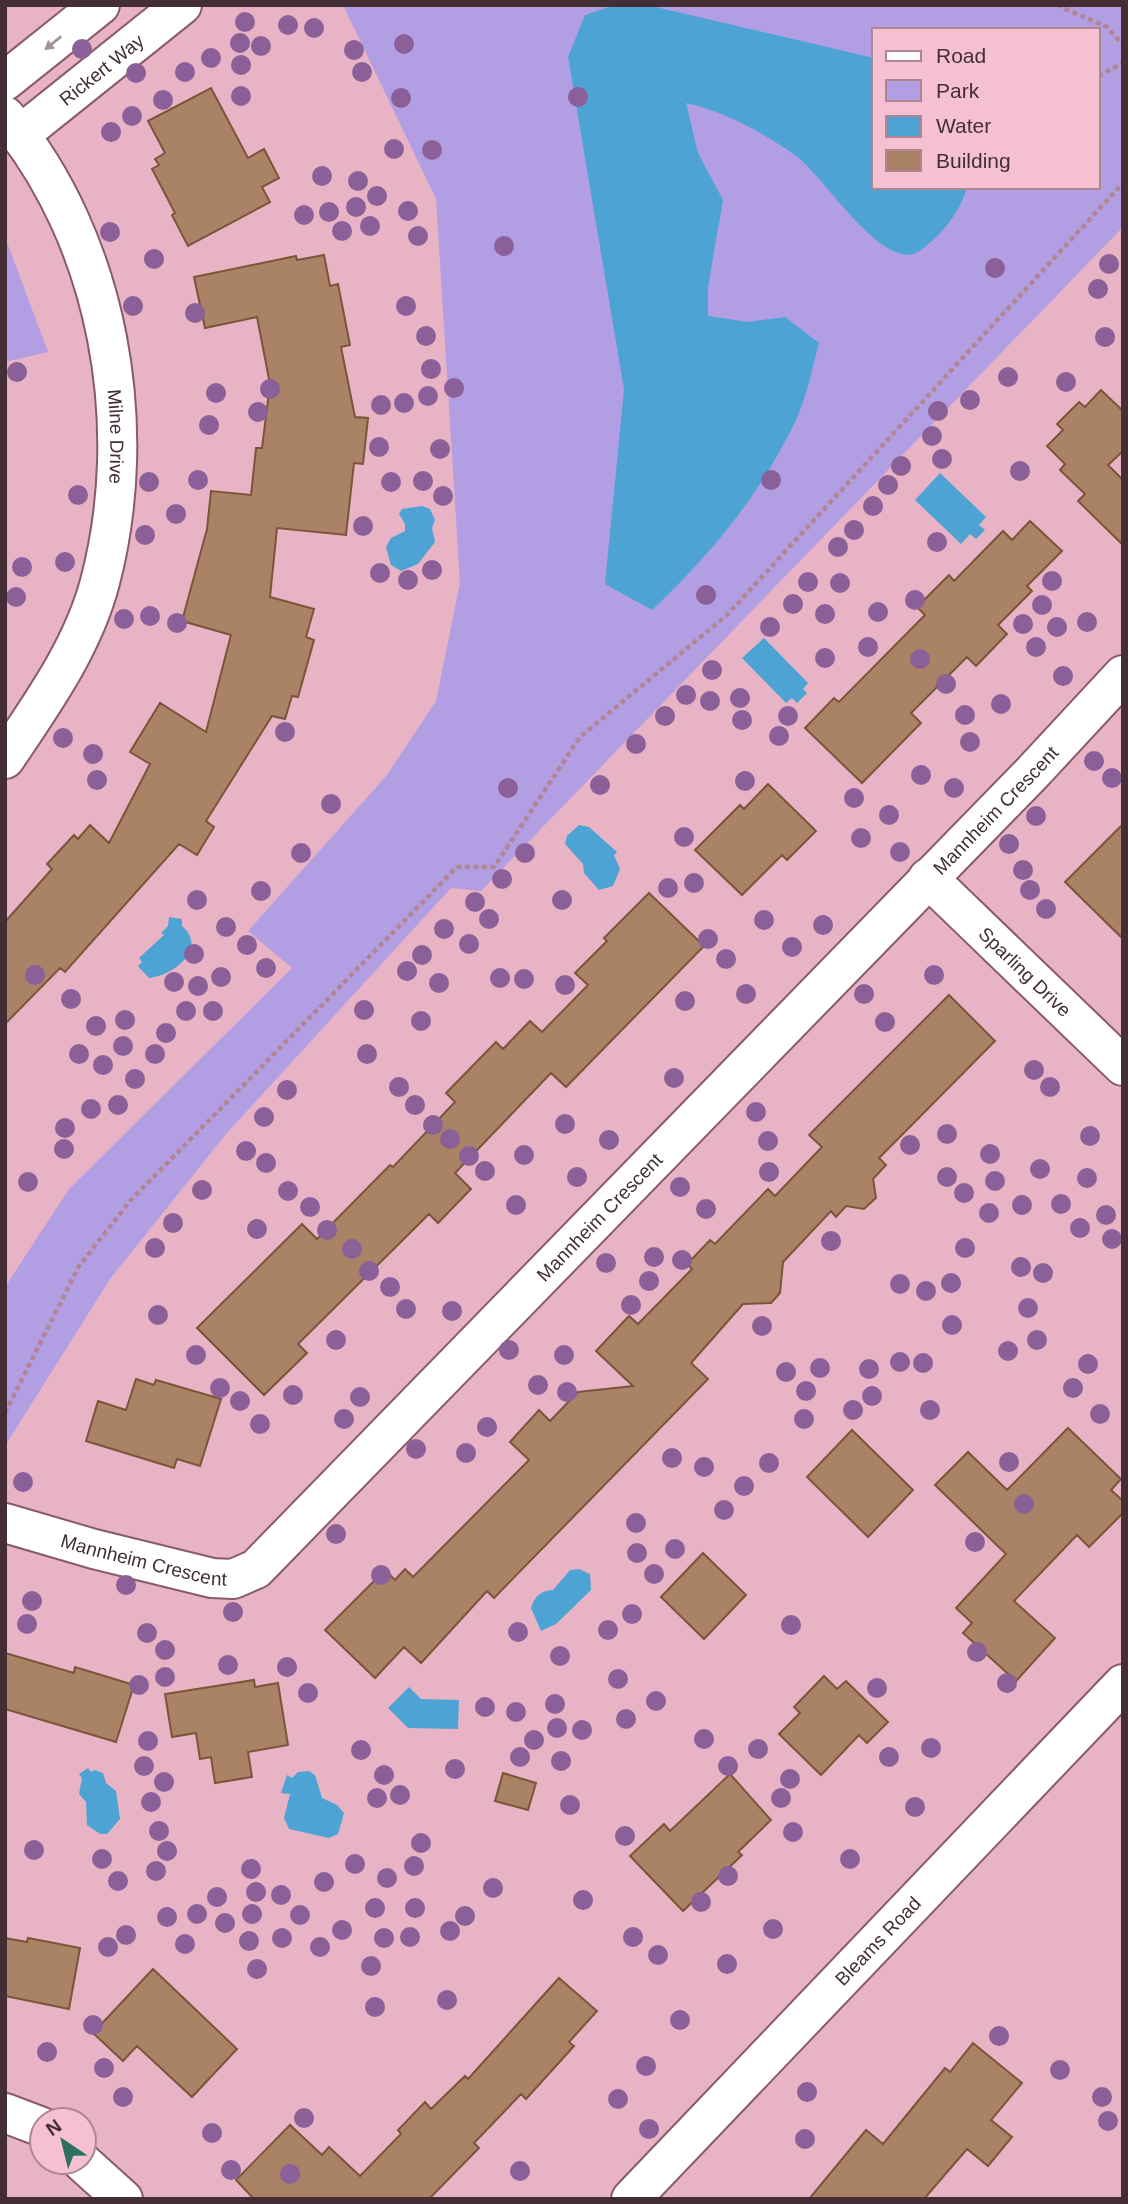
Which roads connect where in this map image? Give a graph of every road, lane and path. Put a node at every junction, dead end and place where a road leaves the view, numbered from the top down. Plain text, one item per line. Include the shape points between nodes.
1 (100, 5) edge
2 (181, 5) edge
3 (1057, 5) edge
4 (1123, 45) edge
5 (1123, 63) edge
6 (1100, 75) edge
7 (5, 81) edge
8 (13, 125) edge
9 (1123, 183) edge
10 (1123, 675) edge
11 (5, 759) edge
12 (928, 878) junction
13 (1123, 1066) edge
14 (5, 1413) edge
15 (5, 1523) edge
16 (1123, 1684) edge
17 (5, 2113) edge
18 (28, 2122) edge
19 (98, 2176) edge
20 (123, 2199) edge
21 (631, 2199) edge

1 -> 7 street
2 - 8 street, Rickert Way
3 - 4 path via 1107,27
5 - 6 path
8 - 11 street, Milne Drive via 60,199 96,291 114,376 118,464 100,583 83,629 61,674
9 - 14 path via 727,615 580,737 494,867 457,867 131,1200 79,1266
10 - 12 street, Mannheim Crescent
12 - 13 street, Sparling Drive
12 - 15 street, Mannheim Crescent via 256,1569 233,1579 209,1577
16 - 21 street, Bleams Road
17 - 18 street
19 - 20 street

